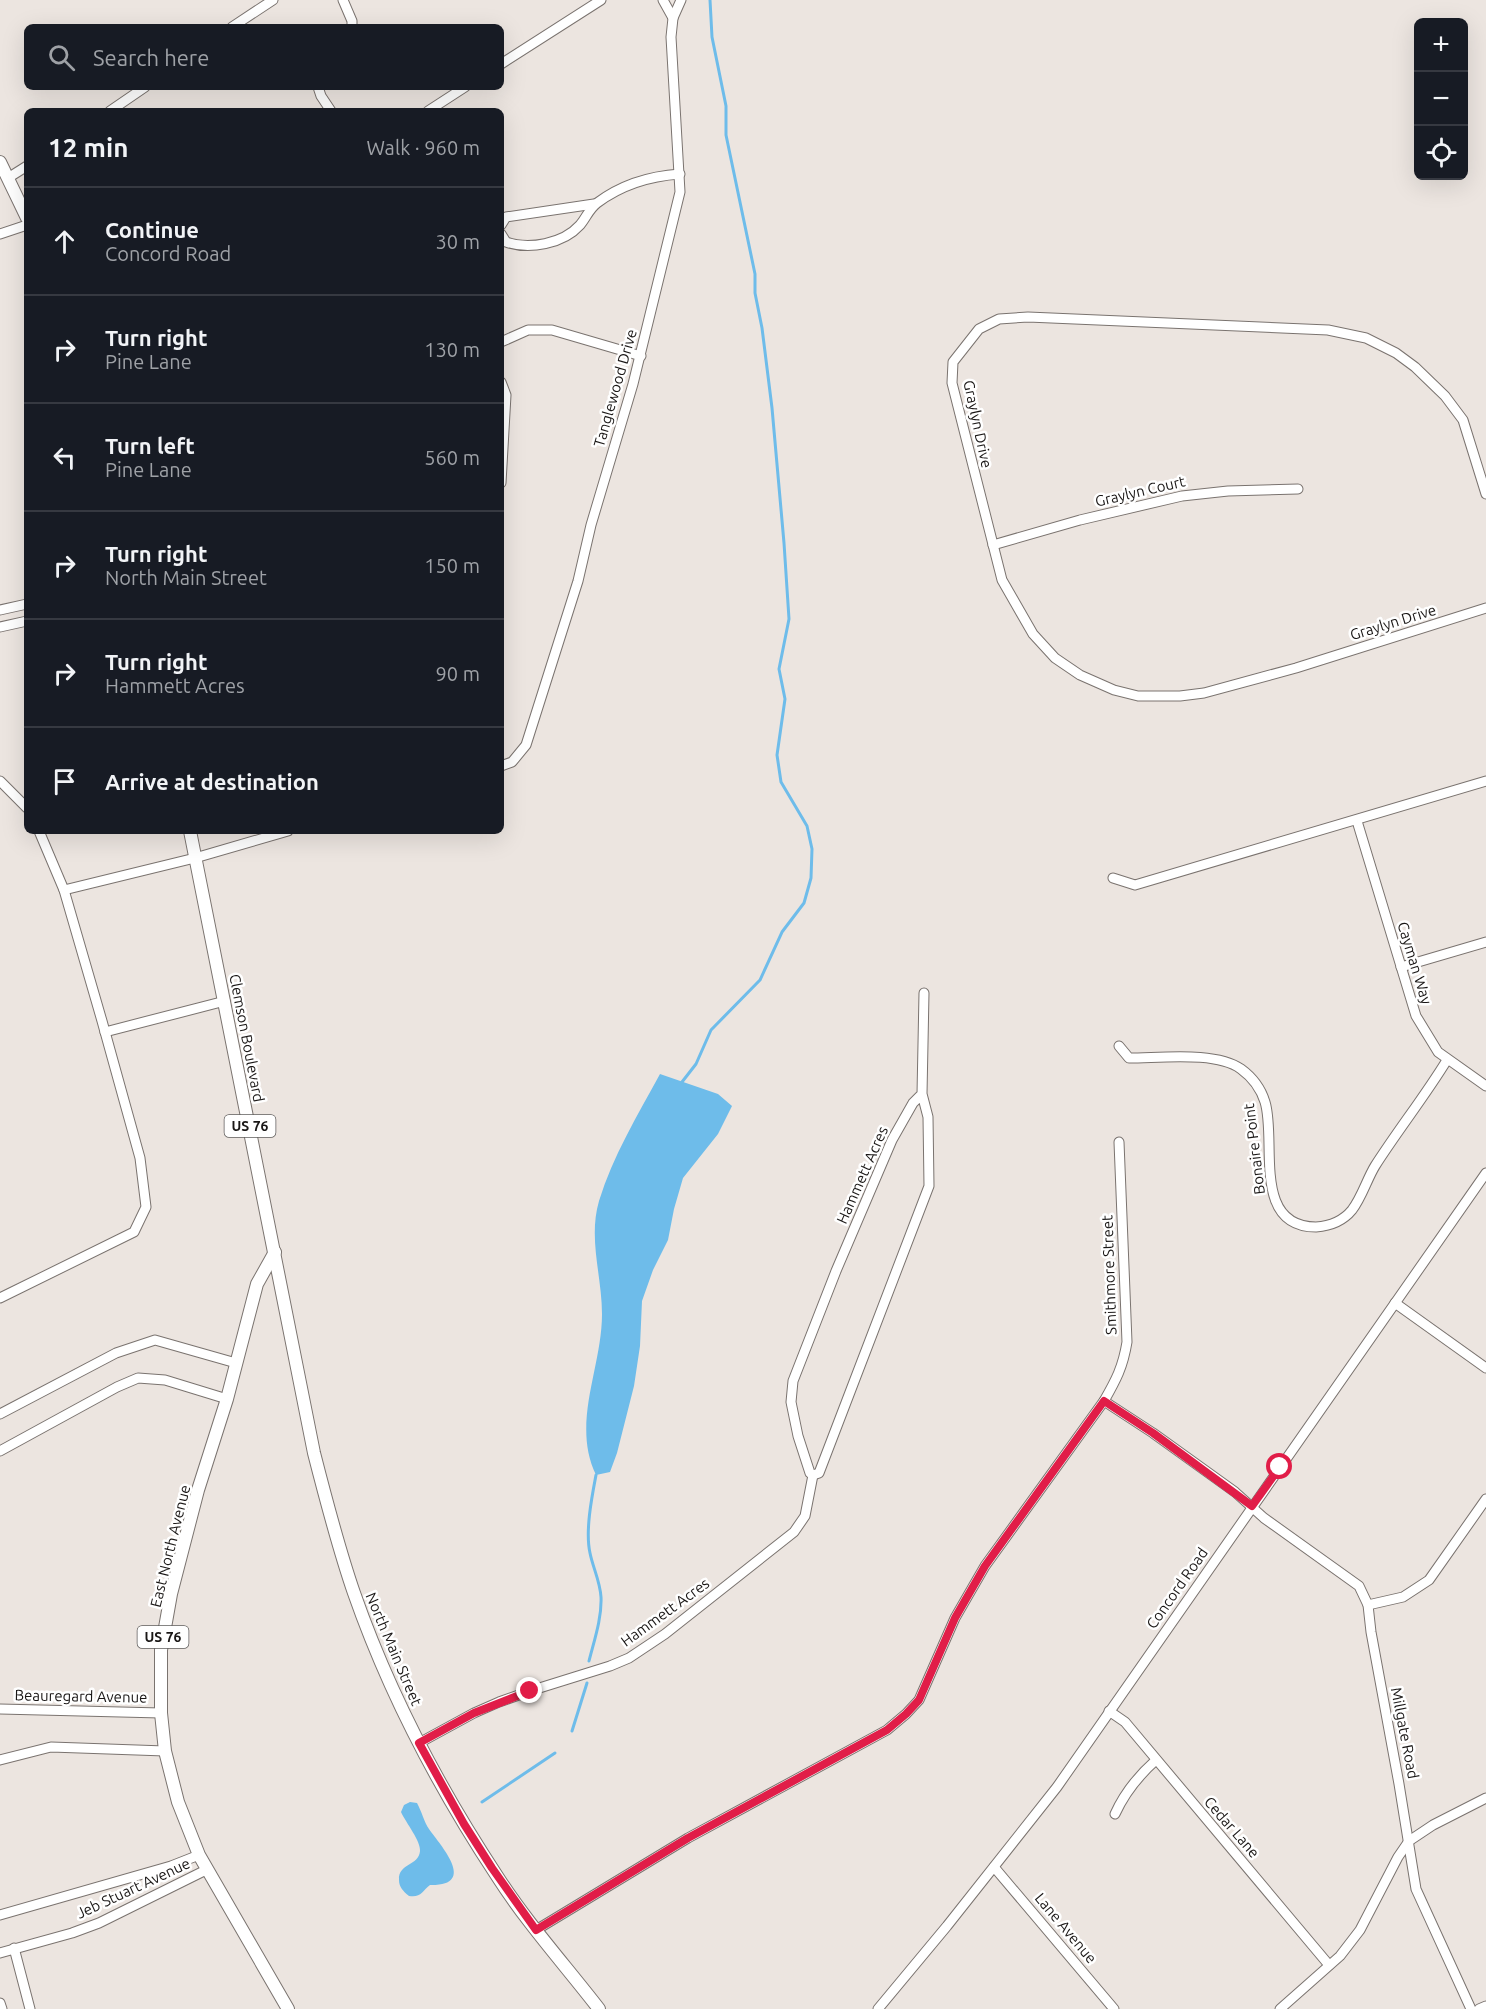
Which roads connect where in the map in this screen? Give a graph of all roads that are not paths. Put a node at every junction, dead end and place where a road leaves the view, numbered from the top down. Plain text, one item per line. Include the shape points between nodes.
1 (273, 0) edge
2 (344, 0) edge
3 (601, 0) edge
4 (663, 0) edge
5 (681, 0) edge
6 (673, 18) junction
7 (237, 24) edge
8 (352, 24) edge
9 (504, 62) edge
10 (141, 90) edge
11 (319, 90) edge
12 (460, 90) edge
13 (114, 108) edge
14 (329, 108) edge
15 (433, 108) edge
16 (0, 162) edge
17 (24, 168) edge
18 (680, 174) junction
19 (8, 178) junction
20 (596, 203) junction
21 (24, 212) edge
22 (504, 220) edge
23 (24, 226) edge
24 (0, 234) edge
25 (504, 239) edge
26 (504, 341) edge
27 (640, 356) junction
28 (504, 390) edge
29 (504, 430) edge
30 (1298, 489) dead end
31 (1486, 494) edge
32 (993, 545) junction
33 (24, 605) edge
34 (1486, 609) edge
35 (0, 610) edge
36 (24, 622) edge
37 (0, 627) edge
38 (504, 765) edge
39 (0, 781) edge
40 (1486, 781) edge
41 (24, 805) edge
42 (1357, 821) junction
43 (40, 834) edge
44 (191, 834) edge
45 (278, 834) edge
46 (195, 858) junction
47 (1113, 878) dead end
48 (64, 890) junction
49 (1486, 942) edge
50 (1401, 967) junction
51 (924, 993) dead end
52 (225, 1001) junction
53 (105, 1032) junction
54 (1119, 1046) dead end
55 (1447, 1060) junction
56 (1486, 1086) edge
57 (922, 1094) junction
58 (1119, 1142) dead end
59 (1486, 1173) edge
60 (275, 1252) junction
61 (0, 1298) edge
62 (1395, 1303) junction
63 (236, 1364) junction
64 (1486, 1368) edge
65 (226, 1399) junction
66 (1104, 1401) junction
67 (0, 1414) edge
68 (0, 1451) edge
69 (813, 1475) junction
70 (1486, 1499) edge
71 (1252, 1506) junction
72 (1368, 1605) junction
73 (0, 1709) edge
74 (1110, 1711) junction
75 (161, 1713) junction
76 (419, 1743) junction
77 (165, 1751) junction
78 (0, 1760) edge
79 (1156, 1761) junction
80 (1486, 1798) edge
81 (1115, 1814) dead end
82 (1409, 1841) junction
83 (199, 1855) junction
84 (994, 1867) junction
85 (208, 1869) junction
86 (0, 1915) edge
87 (536, 1930) junction
88 (14, 1948) junction
89 (0, 1953) edge
90 (1329, 1965) junction
91 (0, 2003) edge
92 (1486, 2006) edge
93 (2, 2009) edge
94 (30, 2009) edge
95 (288, 2009) edge
96 (599, 2009) edge
97 (878, 2009) edge
98 (1114, 2009) edge
99 (1280, 2009) edge
100 (1471, 2009) edge
101 (1479, 2009) edge

1 - 7 street
2 - 8 street
3 - 9 street
4 - 6 street
5 - 6 street
6 - 18 street, Tanglewood Drive via 670,37
10 - 13 street
11 - 14 street
12 - 15 street
16 - 19 main road
17 - 19 street
18 - 20 street via 640,180
18 - 27 street, Tanglewood Drive via 680,192
19 - 21 main road
20 - 22 street
20 - 25 street via 580,225 553,242 518,246
23 - 24 street
26 - 27 street via 528,330 552,330
27 - 38 street, Tanglewood Drive via 578,581 526,745 512,762
28 - 29 street
30 - 32 street, Graylyn Court via 1182,496
31 - 32 street, Graylyn Drive via 1463,420 1445,396 1415,367 1366,338 1328,330 999,319 979,329 953,362 952,383
32 - 34 street, Graylyn Drive via 1002,580 1019,613 1054,658 1080,675 1138,696 1204,693
33 - 35 street
36 - 37 street
39 - 41 street
40 - 42 street
42 - 47 street via 1135,885
42 - 50 street, Cayman Way
43 - 48 street
44 - 46 main road, Clemson Boulevard / US 76
45 - 46 street
46 - 48 street
46 - 52 main road, Clemson Boulevard / US 76
48 - 53 street
49 - 50 street
50 - 55 street, Cayman Way via 1416,1016
51 - 57 street, Hammett Acres
52 - 53 street
52 - 60 main road, Clemson Boulevard / US 76
53 - 61 street via 140,1158 146,1207 134,1232
54 - 55 street, Bonaire Point via 1130,1058 1219,1059 1251,1078 1268,1114 1270,1182 1276,1204 1291,1220 1312,1227 1335,1223 1354,1208 1374,1167
55 - 56 street, Cayman Way
57 - 69 street, Hammett Acres via 928,1117 930,1186 819,1473
57 - 69 street, Hammett Acres via 913,1102 892,1140 793,1381 791,1402 798,1436
58 - 66 street, Smithmore Street via 1127,1342 1124,1363
59 - 62 street, Concord Road
60 - 63 main road, East North Avenue / US 76 via 257,1284
60 - 76 main road, North Main Street via 314,1453 333,1528 386,1672
62 - 64 street
62 - 71 street, Concord Road
63 - 65 main road, East North Avenue / US 76
63 - 67 street via 155,1340 116,1353
65 - 68 street via 165,1380 138,1378
65 - 75 main road, East North Avenue / US 76 via 171,1594 161,1650
66 - 71 street, Millgate Road
66 - 87 street, Smithmore Street via 985,1566 955,1618 919,1700 906,1714 887,1730 688,1838
69 - 76 street, Hammett Acres via 805,1516 794,1532 665,1634 629,1658 499,1702
70 - 72 street via 1429,1580 1403,1597
71 - 72 street, Millgate Road via 1359,1586
71 - 74 street, Concord Road
72 - 82 street, Millgate Road
73 - 75 street, Beauregard Avenue
74 - 79 street, Cedar Lane via 1125,1722
74 - 84 street, Concord Road via 1058,1787
75 - 77 main road, East North Avenue / US 76
76 - 87 main road, North Main Street via 498,1878
77 - 78 street via 51,1747
77 - 83 main road, East North Avenue / US 76 via 178,1802
79 - 81 street via 1129,1787
79 - 90 street, Cedar Lane
80 - 82 street
82 - 90 street via 1360,1930
82 - 100 street, Millgate Road via 1416,1889
83 - 85 main road, East North Avenue / US 76
83 - 86 street, Jeb Stuart Avenue
84 - 97 street, Concord Road
84 - 98 street, Lane Avenue
85 - 88 street, Jeb Stuart Avenue via 72,1934
85 - 95 main road, East North Avenue / US 76
87 - 96 main road, North Main Street
88 - 89 street, Jeb Stuart Avenue
88 - 94 street
90 - 99 street
91 - 93 street
92 - 101 street

